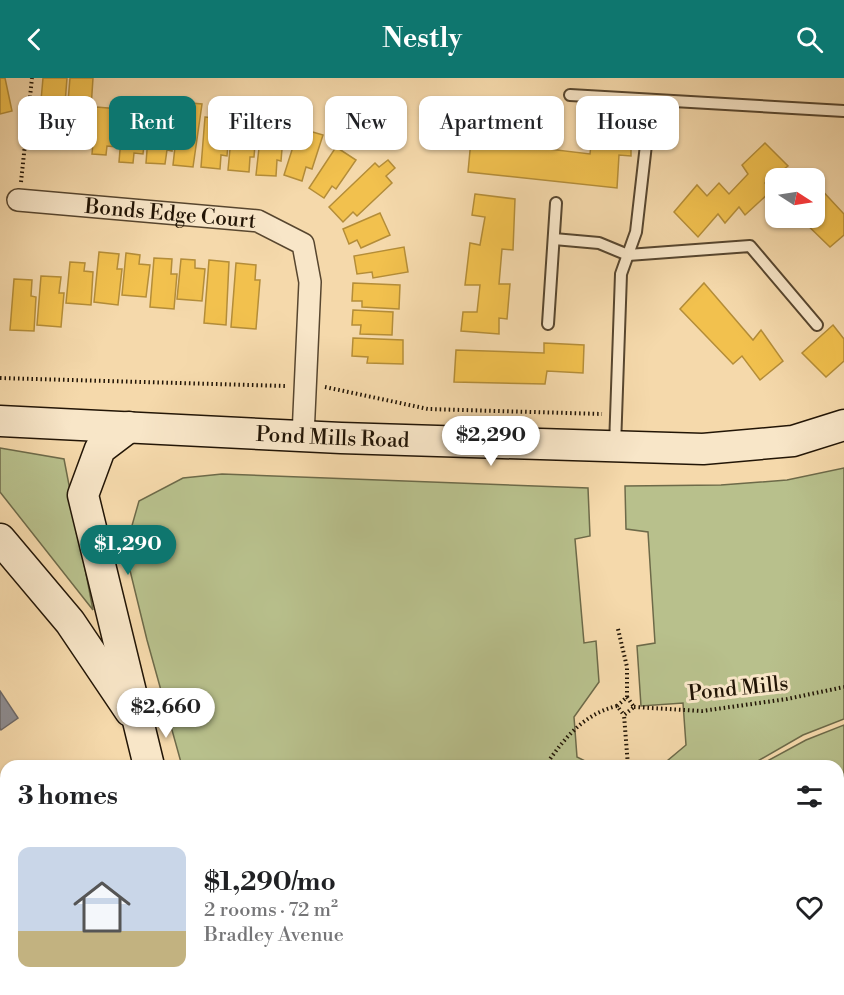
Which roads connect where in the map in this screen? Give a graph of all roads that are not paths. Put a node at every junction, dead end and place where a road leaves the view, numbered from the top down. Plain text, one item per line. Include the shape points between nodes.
1 (570, 95) dead end
2 (584, 96) edge
3 (679, 102) edge
4 (844, 111) edge
5 (645, 150) edge
6 (18, 200) road end
7 (556, 203) dead end
8 (554, 239) junction
9 (628, 255) junction
10 (548, 324) dead end
11 (817, 325) dead end
12 (0, 421) edge
13 (844, 426) edge
14 (129, 427) junction
15 (303, 436) junction
16 (615, 446) junction
17 (0, 539) edge
18 (139, 724) junction
19 (148, 760) edge

1 - 2 lane
3 - 4 lane
5 - 9 lane via 636,232
6 - 15 street, Bonds Edge Court via 258,221 303,244 310,282
7 - 8 lane
8 - 9 lane via 599,243
8 - 10 lane
9 - 11 lane via 750,246
9 - 16 lane via 621,274
12 - 14 main road, Pond Mills Road
13 - 16 main road, Pond Mills Road via 793,441 703,449
14 - 15 main road, Pond Mills Road
14 - 18 main road via 100,449 83,495
15 - 16 main road, Pond Mills Road
17 - 18 main road via 70,622
18 - 19 main road

